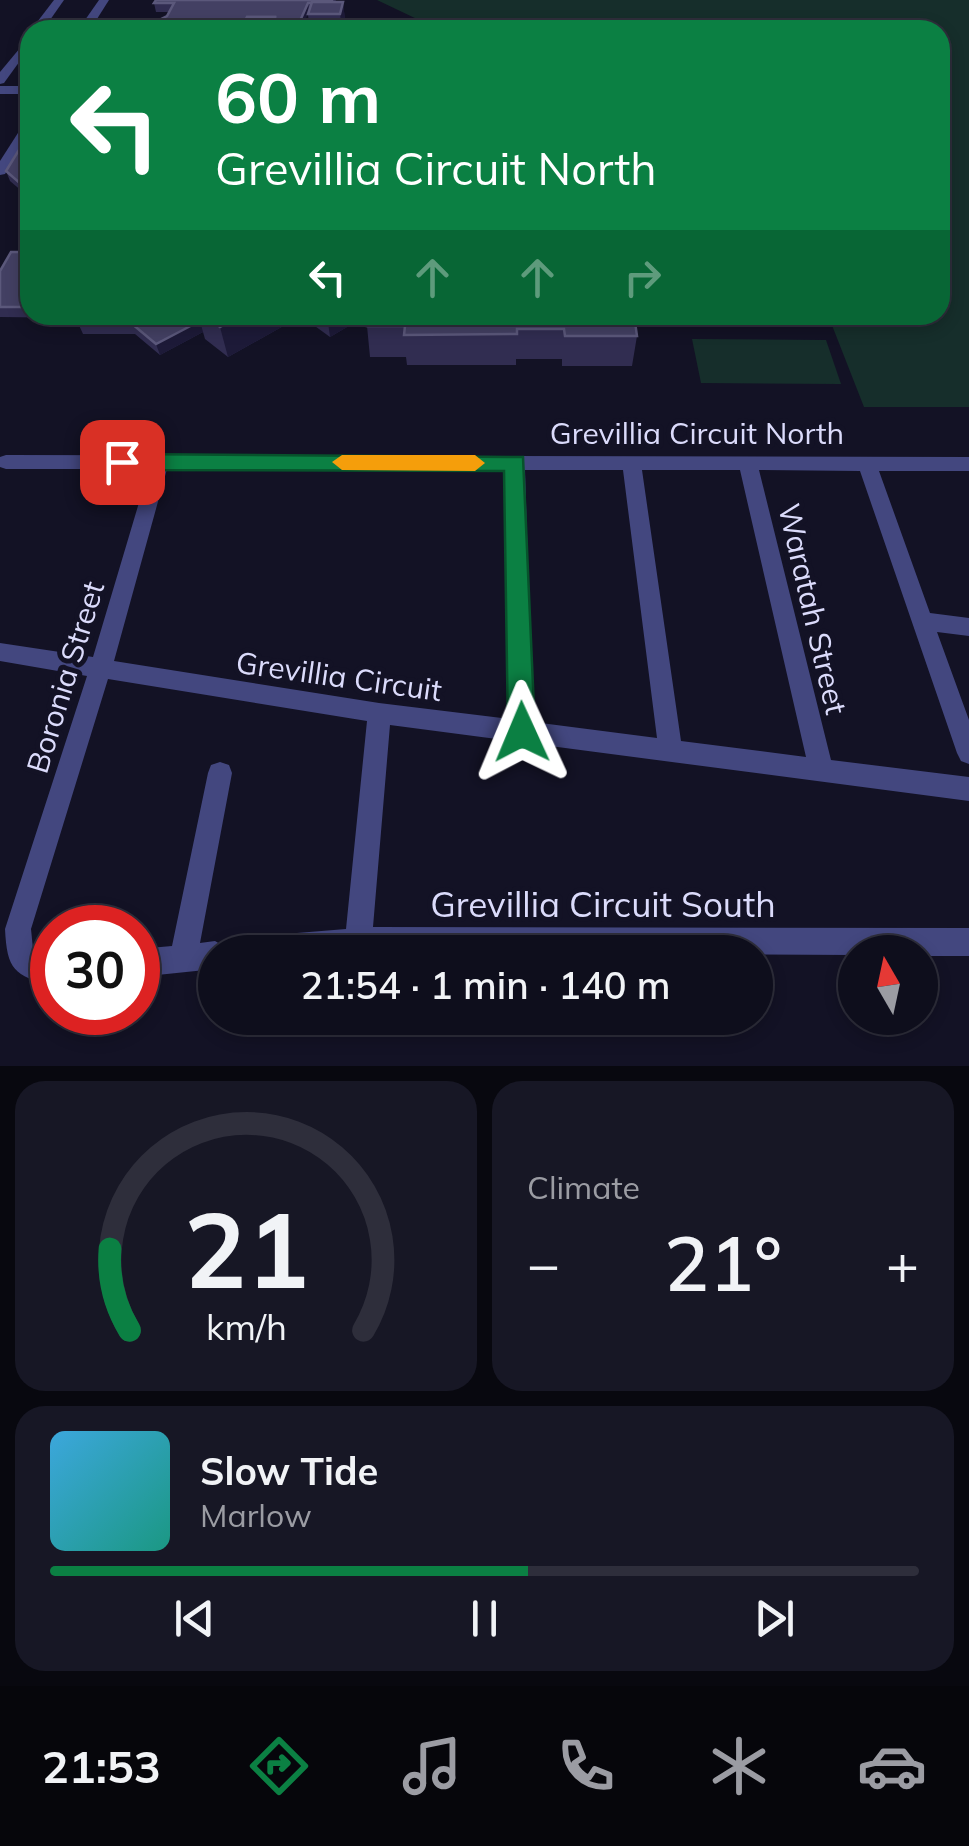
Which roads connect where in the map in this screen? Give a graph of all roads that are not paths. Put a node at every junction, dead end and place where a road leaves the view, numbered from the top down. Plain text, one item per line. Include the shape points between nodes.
1 (20, 53) edge
2 (0, 80) edge
3 (20, 140) edge
4 (0, 171) edge
5 (6, 462) dead end
6 (160, 462) junction
7 (515, 463) junction
8 (632, 463) junction
9 (748, 463) junction
10 (867, 464) junction
11 (969, 464) edge
12 (922, 622) junction
13 (969, 626) edge
14 (0, 652) edge
15 (100, 670) junction
16 (378, 713) junction
17 (522, 732) junction
18 (670, 750) junction
19 (969, 753) edge
20 (820, 769) junction
21 (220, 772) dead end
22 (969, 789) edge
23 (359, 935) edge
24 (773, 942) edge
25 (969, 942) edge
26 (198, 956) edge
27 (182, 958) junction
28 (160, 960) edge
29 (30, 962) edge

1 - 2 street
3 - 4 street
5 - 6 street, Grevillia Circuit North
6 - 7 street, Grevillia Circuit North
6 - 15 street, Boronia Street
7 - 8 street, Grevillia Circuit North
7 - 17 street
8 - 9 street, Grevillia Circuit North
8 - 18 street
9 - 10 street, Grevillia Circuit North
9 - 20 street, Waratah Street
10 - 11 street, Grevillia Circuit North
10 - 12 street
12 - 13 street
12 - 19 street
14 - 15 street, Grevillia Circuit
15 - 16 street, Grevillia Circuit
15 - 29 street, Boronia Street via 18,929 20,955
16 - 17 street, Grevillia Circuit
16 - 23 street
17 - 18 street, Grevillia Circuit
18 - 20 street, Grevillia Circuit
20 - 22 street, Grevillia Circuit
21 - 27 street
24 - 25 street, Grevillia Circuit South
26 - 27 street
27 - 28 street

